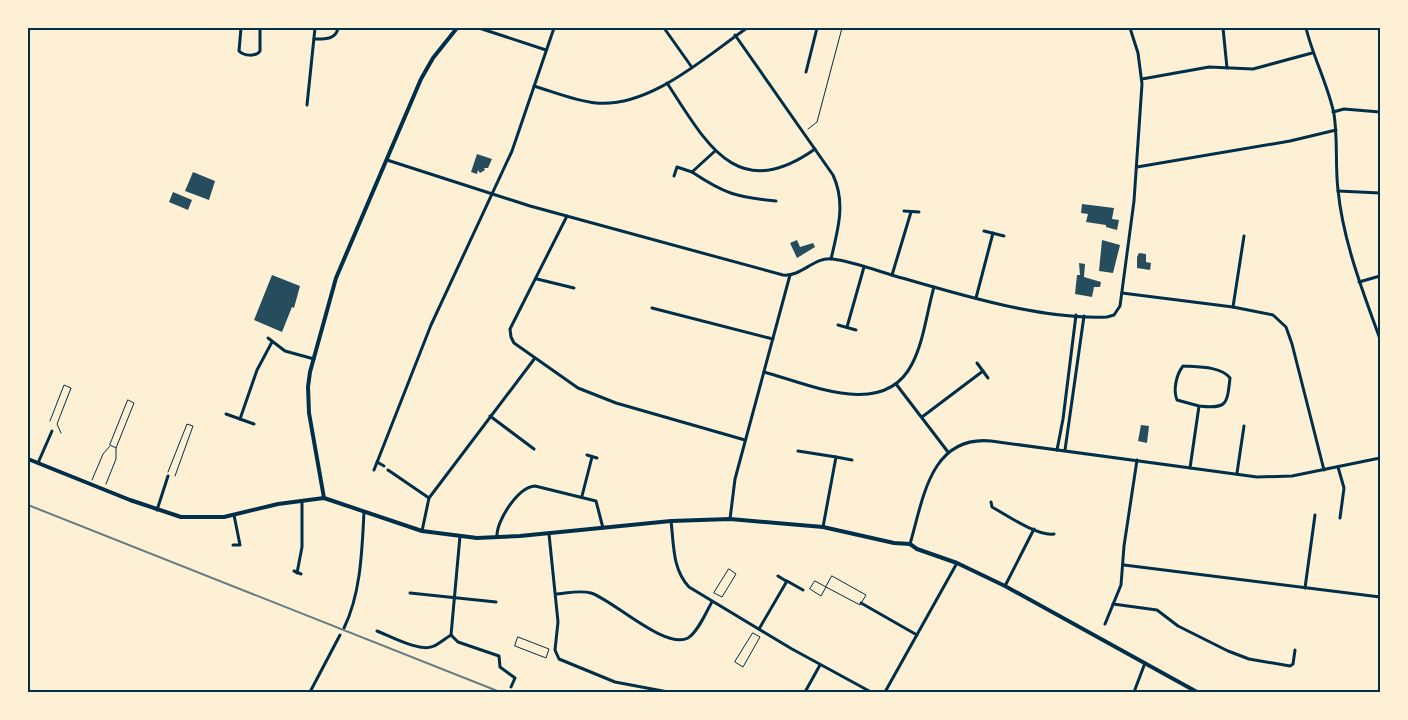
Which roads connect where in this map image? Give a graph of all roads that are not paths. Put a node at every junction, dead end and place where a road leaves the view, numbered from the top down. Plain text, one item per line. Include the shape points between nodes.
1 (241, 28) edge
2 (260, 28) edge
3 (315, 28) edge
4 (338, 28) edge
5 (457, 28) edge
6 (479, 28) edge
7 (554, 28) edge
8 (664, 28) edge
9 (746, 28) edge
10 (817, 28) edge
11 (1130, 28) edge
12 (1223, 28) edge
13 (1306, 28) edge
14 (735, 35) junction
15 (314, 39) junction
16 (546, 50) junction
17 (1312, 53) junction
18 (691, 66) junction
19 (1227, 68) junction
20 (806, 72) dead end
21 (1142, 79) junction
22 (668, 82) junction
23 (534, 86) junction
24 (307, 105) dead end
25 (1333, 112) junction
26 (1380, 112) edge
27 (1336, 130) junction
28 (815, 149) junction
29 (715, 151) junction
30 (386, 160) junction
31 (1137, 167) junction
32 (692, 172) junction
33 (674, 176) dead end
34 (1338, 191) junction
35 (493, 192) junction
36 (1380, 193) edge
37 (776, 201) dead end
38 (904, 211) dead end
39 (911, 212) junction
40 (919, 212) dead end
41 (567, 216) junction
42 (984, 231) dead end
43 (994, 233) junction
44 (1004, 236) dead end
45 (1244, 236) dead end
46 (832, 259) junction
47 (864, 267) junction
48 (790, 275) junction
49 (892, 275) junction
50 (1380, 276) edge
51 (537, 279) junction
52 (1360, 282) junction
53 (934, 287) junction
54 (574, 288) dead end
55 (1122, 293) junction
56 (976, 298) junction
57 (1233, 307) junction
58 (652, 308) dead end
59 (1076, 315) junction
60 (1084, 316) junction
61 (838, 325) dead end
62 (847, 327) junction
63 (856, 330) dead end
64 (268, 338) dead end
65 (773, 339) junction
66 (1380, 339) edge
67 (272, 342) junction
68 (535, 358) junction
69 (314, 359) junction
70 (977, 363) dead end
71 (983, 371) junction
72 (764, 372) junction
73 (988, 378) dead end
74 (896, 384) junction
75 (1199, 406) junction
76 (226, 414) dead end
77 (490, 416) junction
78 (922, 417) junction
79 (240, 419) junction
80 (254, 424) dead end
81 (1244, 426) dead end
82 (52, 431) dead end
83 (746, 440) junction
84 (534, 449) dead end
85 (798, 450) dead end
86 (1057, 450) junction
87 (1066, 450) junction
88 (948, 452) junction
89 (587, 455) dead end
90 (592, 457) junction
91 (836, 457) junction
92 (597, 458) dead end
93 (1380, 458) edge
94 (28, 459) edge
95 (852, 460) dead end
96 (1137, 460) junction
97 (376, 462) junction
98 (38, 463) junction
99 (384, 466) dead end
100 (1338, 467) junction
101 (1190, 468) junction
102 (374, 470) dead end
103 (388, 470) dead end
104 (1324, 470) junction
105 (1237, 473) junction
106 (168, 476) road end
107 (582, 496) junction
108 (324, 498) junction
109 (429, 498) junction
110 (302, 501) junction
111 (991, 502) dead end
112 (157, 510) junction
113 (364, 512) junction
114 (234, 515) junction
115 (1315, 515) dead end
116 (1340, 518) dead end
117 (730, 519) junction
118 (671, 521) junction
119 (823, 527) junction
120 (603, 528) junction
121 (1034, 529) junction
122 (422, 532) junction
123 (549, 534) junction
124 (1054, 534) dead end
125 (460, 536) junction
126 (497, 538) junction
127 (910, 544) junction
128 (233, 545) dead end
129 (957, 564) junction
130 (1124, 565) junction
131 (297, 573) dead end
132 (778, 576) dead end
133 (787, 581) junction
134 (1005, 586) junction
135 (1305, 588) junction
136 (803, 590) dead end
137 (410, 593) dead end
138 (556, 594) junction
139 (1380, 597) edge
140 (454, 598) junction
141 (496, 602) dead end
142 (712, 602) junction
143 (861, 603) road end
144 (1113, 604) junction
145 (1105, 624) dead end
146 (344, 628) dead end
147 (759, 629) junction
148 (377, 631) dead end
149 (340, 635) dead end
150 (450, 635) junction
151 (917, 635) junction
152 (1295, 650) dead end
153 (1145, 663) junction
154 (820, 665) junction
155 (511, 687) dead end
156 (310, 692) edge
157 (668, 692) edge
158 (805, 692) edge
159 (871, 692) edge
160 (885, 692) edge
161 (1134, 692) edge
162 (1197, 692) edge

1 - 2 street via 240,52 252,55 258,54
3 - 15 street
4 - 15 street via 332,37
5 - 30 street via 427,67
6 - 16 street
7 - 16 street
8 - 18 street
9 - 14 street
10 - 20 street
11 - 21 street
12 - 19 street
13 - 17 street
14 - 18 street
14 - 28 street
15 - 24 street
16 - 23 street
17 - 19 street via 1253,69
17 - 25 street
18 - 22 street
19 - 21 street via 1203,68
21 - 31 street
22 - 23 street via 642,96 608,103 586,101
22 - 29 street
23 - 35 street via 512,151
25 - 26 street via 1344,109
25 - 27 street
27 - 31 street
27 - 34 street
28 - 29 street via 787,166 761,170 729,162
28 - 46 street via 833,175 841,198 841,218
29 - 32 street
30 - 35 street
30 - 69 street via 336,278
31 - 55 street
32 - 33 street via 677,167
32 - 37 street via 737,197
34 - 36 street
34 - 52 street
35 - 41 street
35 - 97 street via 431,325
38 - 39 street
39 - 40 street
39 - 49 street
41 - 48 street
41 - 51 street
42 - 43 street
43 - 44 street
43 - 56 street
45 - 57 street
46 - 47 street
46 - 48 street via 822,259
47 - 49 street
47 - 62 street
48 - 65 street
49 - 53 street
50 - 52 street
51 - 54 street
51 - 68 street via 510,333 514,343
52 - 66 street
53 - 56 street
53 - 74 street via 913,362
55 - 57 street
55 - 60 street via 1120,306 1114,315
56 - 59 street
57 - 104 street via 1273,315 1286,327
58 - 65 street
59 - 60 street
59 - 86 street
60 - 87 street
61 - 62 street
62 - 63 street
64 - 67 street
65 - 72 street
67 - 69 street via 285,350
67 - 79 street via 257,370
68 - 77 street
68 - 83 street via 578,388 616,403
69 - 108 street via 308,401
70 - 71 street
71 - 73 street
71 - 78 street
72 - 74 street via 851,396 868,396
72 - 83 street
74 - 78 street
75 - 75 street via 1177,400 1174,394 1177,376 1183,366 1219,370 1230,378 1224,405
75 - 101 street
76 - 79 street
77 - 84 street
77 - 109 street
78 - 88 street
79 - 80 street
81 - 105 street
82 - 98 street
83 - 117 street via 734,485
85 - 91 street
86 - 87 street
86 - 88 street via 981,440 962,444
87 - 96 street
88 - 127 street via 932,472
89 - 90 street
90 - 92 street
90 - 107 street
91 - 95 street
91 - 119 street
93 - 100 street
94 - 98 street
96 - 101 street
96 - 130 street
97 - 99 street
97 - 102 street
98 - 112 street
100 - 104 street
100 - 116 street via 1344,488
101 - 105 street
103 - 109 street
104 - 105 street via 1275,477
106 - 112 street
107 - 120 street via 596,501
107 - 126 street via 527,486 498,524
108 - 110 street
108 - 113 street
109 - 122 street
110 - 114 street
110 - 131 street via 302,547
111 - 121 street via 992,507
112 - 114 street via 181,517
113 - 122 street
113 - 146 street via 360,568
114 - 128 street via 240,545
115 - 135 street
117 - 118 street
117 - 119 street
118 - 120 street
118 - 142 street via 675,559 682,580
119 - 127 street
120 - 123 street
121 - 124 street
121 - 134 street
122 - 125 street
123 - 126 street
123 - 138 street
125 - 126 street
125 - 140 street
127 - 129 street
129 - 134 street
129 - 151 street
130 - 135 street
130 - 144 street via 1121,585
132 - 133 street
133 - 136 street
133 - 147 street
134 - 153 street
135 - 139 street
137 - 140 street
138 - 142 street via 591,593 643,626 682,639 694,632
138 - 157 street via 558,631 555,650 559,659 615,682
140 - 141 street
140 - 150 street
142 - 147 street
143 - 151 street
144 - 145 street
144 - 152 street via 1157,610 1178,626 1249,659 1290,666
147 - 154 street
148 - 150 street via 411,645 426,647 433,647
149 - 156 street
150 - 155 street via 458,642 499,656 500,667 515,678
151 - 160 street
153 - 161 street
153 - 162 street
154 - 158 street
154 - 159 street

